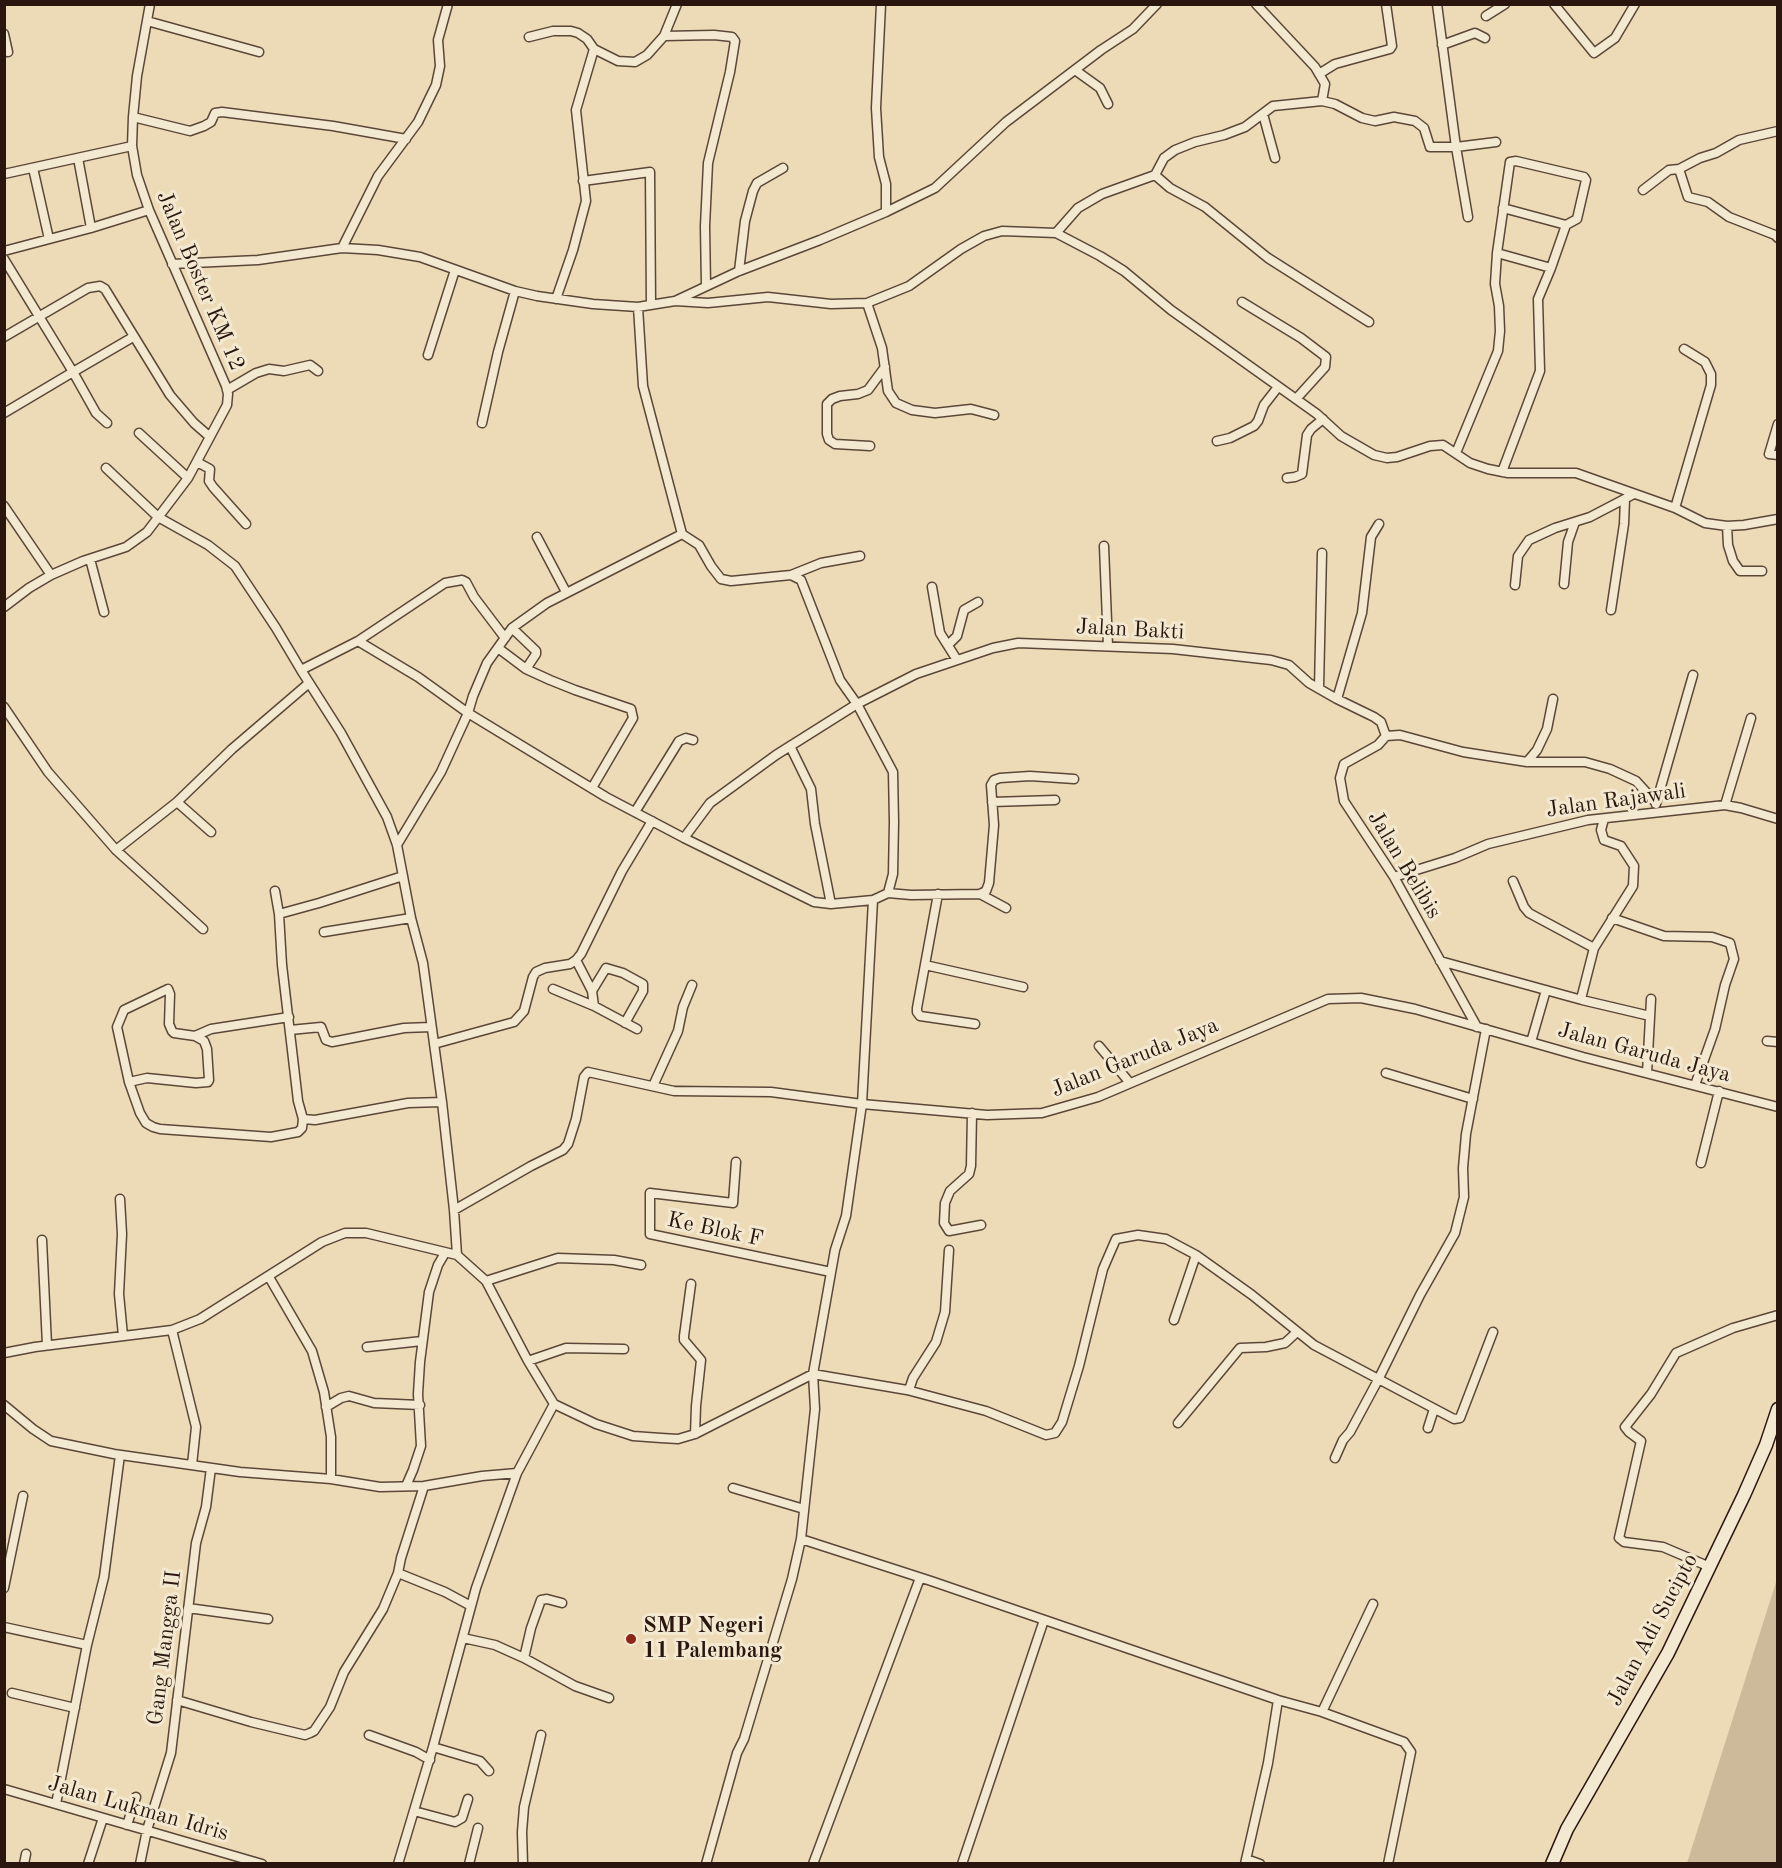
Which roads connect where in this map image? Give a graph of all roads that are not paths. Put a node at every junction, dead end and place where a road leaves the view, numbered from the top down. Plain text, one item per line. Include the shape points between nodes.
1 (150, 4) edge
2 (448, 4) edge
3 (678, 4) edge
4 (881, 4) edge
5 (1157, 4) edge
6 (1256, 4) edge
7 (1386, 4) edge
8 (1437, 4) edge
9 (1505, 4) edge
10 (1554, 4) edge
11 (1635, 4) edge
12 (1486, 16) dead end
13 (147, 21) junction
14 (4, 34) edge
15 (664, 36) junction
16 (529, 37) dead end
17 (1485, 38) dead end
18 (1442, 45) junction
19 (594, 49) junction
20 (8, 52) dead end
21 (260, 52) dead end
22 (1075, 70) junction
23 (1319, 74) junction
24 (1322, 101) junction
25 (1108, 104) dead end
26 (1263, 114) junction
27 (133, 117) junction
28 (1778, 131) edge
29 (406, 139) junction
30 (1496, 142) dead end
31 (132, 146) junction
32 (1456, 147) junction
33 (78, 158) junction
34 (1275, 158) dead end
35 (33, 168) junction
36 (783, 168) dead end
37 (1679, 169) junction
38 (4, 174) edge
39 (1155, 175) junction
40 (583, 181) junction
41 (1643, 190) dead end
42 (1503, 208) junction
43 (149, 210) junction
44 (886, 212) junction
45 (1468, 217) dead end
46 (1566, 225) junction
47 (91, 228) junction
48 (1056, 233) junction
49 (1778, 238) edge
50 (49, 239) junction
51 (342, 248) junction
52 (4, 251) edge
53 (1497, 253) junction
54 (4, 259) edge
55 (172, 264) junction
56 (1551, 268) junction
57 (455, 270) junction
58 (739, 271) junction
59 (706, 286) junction
60 (515, 291) junction
61 (556, 299) junction
62 (675, 301) junction
63 (1242, 302) dead end
64 (867, 303) junction
65 (651, 305) junction
66 (638, 307) junction
67 (39, 316) junction
68 (1369, 322) dead end
69 (4, 337) edge
70 (133, 337) junction
71 (1684, 349) dead end
72 (428, 355) dead end
73 (885, 367) junction
74 (318, 371) dead end
75 (73, 372) junction
76 (1278, 387) junction
77 (227, 390) junction
78 (1296, 399) junction
79 (4, 413) edge
80 (994, 415) dead end
81 (1323, 419) junction
82 (107, 423) dead end
83 (482, 423) dead end
84 (1778, 424) edge
85 (139, 432) dead end
86 (210, 437) junction
87 (1217, 441) dead end
88 (870, 446) dead end
89 (1456, 453) junction
90 (1778, 455) edge
91 (197, 462) junction
92 (106, 468) dead end
93 (1502, 472) junction
94 (188, 478) junction
95 (1287, 478) dead end
96 (1634, 494) junction
97 (1625, 499) junction
98 (4, 507) edge
99 (1675, 508) junction
100 (158, 517) junction
101 (1778, 519) edge
102 (1575, 522) junction
103 (246, 524) dead end
104 (1379, 524) dead end
105 (1727, 526) junction
106 (682, 534) junction
107 (537, 537) dead end
108 (1104, 546) dead end
109 (1322, 553) dead end
110 (860, 556) dead end
111 (90, 559) junction
112 (1762, 571) dead end
113 (791, 574) junction
114 (51, 575) junction
115 (1564, 584) dead end
116 (1515, 585) dead end
117 (932, 586) dead end
118 (566, 592) junction
119 (978, 602) dead end
120 (4, 607) edge
121 (1611, 609) dead end
122 (104, 612) dead end
123 (512, 628) junction
124 (505, 638) junction
125 (358, 641) junction
126 (948, 645) junction
127 (1108, 646) junction
128 (498, 648) junction
129 (957, 660) junction
130 (526, 669) junction
131 (301, 670) junction
132 (1692, 675) dead end
133 (309, 683) junction
134 (1319, 688) junction
135 (1337, 699) junction
136 (1553, 699) dead end
137 (857, 704) junction
138 (4, 707) edge
139 (468, 713) junction
140 (1751, 718) dead end
141 (1386, 735) junction
142 (693, 740) dead end
143 (790, 746) junction
144 (1527, 762) junction
145 (1074, 779) dead end
146 (592, 788) junction
147 (1055, 800) dead end
148 (177, 802) junction
149 (992, 802) junction
150 (1725, 806) junction
151 (1655, 807) junction
152 (635, 812) junction
153 (1604, 819) junction
154 (1778, 819) edge
155 (652, 821) junction
156 (211, 832) dead end
157 (684, 838) junction
158 (397, 845) junction
159 (116, 850) junction
160 (403, 876) junction
161 (1394, 877) junction
162 (1513, 881) dead end
163 (275, 891) dead end
164 (888, 893) junction
165 (938, 894) junction
166 (980, 894) junction
167 (873, 900) junction
168 (831, 904) junction
169 (1006, 908) dead end
170 (279, 914) junction
171 (411, 918) junction
172 (1612, 918) junction
173 (203, 929) dead end
174 (324, 932) dead end
175 (1594, 948) junction
176 (576, 960) junction
177 (1440, 961) junction
178 (925, 966) junction
179 (692, 985) dead end
180 (1023, 987) dead end
181 (553, 990) dead end
182 (1546, 990) junction
183 (592, 992) junction
184 (1581, 999) junction
185 (1651, 999) dead end
186 (594, 1006) junction
187 (1650, 1016) junction
188 (289, 1017) junction
189 (625, 1023) junction
190 (975, 1024) dead end
191 (431, 1027) junction
192 (1482, 1028) junction
193 (637, 1029) dead end
194 (290, 1030) junction
195 (195, 1036) junction
196 (1767, 1041) dead end
197 (1531, 1042) junction
198 (1778, 1042) edge
199 (434, 1044) junction
200 (1099, 1046) dead end
201 (1386, 1073) dead end
202 (1647, 1073) junction
203 (129, 1082) junction
204 (1130, 1083) junction
205 (1695, 1085) junction
206 (653, 1086) junction
207 (1719, 1091) junction
208 (1473, 1099) junction
209 (442, 1102) junction
210 (862, 1104) junction
211 (1778, 1107) edge
212 (972, 1113) junction
213 (303, 1119) junction
214 (736, 1162) dead end
215 (1701, 1163) dead end
216 (120, 1199) dead end
217 (454, 1210) junction
218 (981, 1225) dead end
219 (42, 1240) dead end
220 (950, 1250) dead end
221 (445, 1252) junction
222 (457, 1255) junction
223 (1196, 1255) junction
224 (641, 1265) dead end
225 (831, 1272) junction
226 (269, 1277) junction
227 (486, 1281) junction
228 (690, 1284) dead end
229 (1778, 1315) edge
230 (1174, 1320) dead end
231 (172, 1330) junction
232 (1297, 1332) junction
233 (1493, 1332) dead end
234 (123, 1336) junction
235 (422, 1341) junction
236 (46, 1346) junction
237 (367, 1347) dead end
238 (624, 1349) dead end
239 (4, 1353) edge
240 (528, 1361) junction
241 (813, 1374) junction
242 (1378, 1380) junction
243 (909, 1390) junction
244 (554, 1404) junction
245 (4, 1405) edge
246 (420, 1405) junction
247 (326, 1407) junction
248 (1434, 1409) junction
249 (1778, 1409) edge
250 (1178, 1423) dead end
251 (1428, 1428) dead end
252 (695, 1434) junction
253 (120, 1455) junction
254 (1335, 1458) dead end
255 (192, 1465) junction
256 (211, 1468) junction
257 (517, 1473) junction
258 (331, 1479) junction
259 (406, 1486) junction
260 (424, 1486) junction
261 (733, 1488) dead end
262 (23, 1496) dead end
263 (804, 1509) junction
264 (801, 1539) junction
265 (1710, 1568) junction
266 (398, 1573) junction
267 (920, 1578) junction
268 (4, 1588) edge
269 (562, 1603) dead end
270 (1372, 1604) dead end
271 (471, 1606) junction
272 (188, 1608) junction
273 (268, 1619) dead end
274 (1044, 1620) junction
275 (4, 1627) edge
276 (463, 1638) junction
277 (87, 1645) junction
278 (524, 1658) junction
279 (12, 1693) dead end
280 (609, 1698) dead end
281 (177, 1700) junction
282 (1278, 1700) junction
283 (75, 1708) junction
284 (1322, 1712) junction
285 (369, 1735) dead end
286 (541, 1735) dead end
287 (433, 1747) junction
288 (430, 1760) junction
289 (489, 1771) dead end
290 (4, 1789) edge
291 (136, 1797) dead end
292 (468, 1799) dead end
293 (56, 1804) junction
294 (414, 1811) junction
295 (104, 1818) junction
296 (127, 1825) junction
297 (478, 1828) dead end
298 (147, 1830) junction
299 (26, 1854) dead end
300 (1245, 1861) edge
301 (24, 1863) edge
302 (88, 1863) edge
303 (140, 1863) edge
304 (262, 1863) edge
305 (398, 1863) edge
306 (469, 1863) edge
307 (523, 1863) edge
308 (706, 1863) edge
309 (813, 1863) edge
310 (962, 1863) edge
311 (1260, 1863) edge
312 (1388, 1863) edge
313 (1552, 1863) edge

1 - 13 street, Jalan Boster KM 12
2 - 29 street via 438,40 440,66 436,85
3 - 15 street
4 - 44 street via 876,108
5 - 22 street via 1133,29
6 - 23 street
7 - 23 street via 1390,50 1335,64
8 - 18 street
9 - 12 street
10 - 11 street via 1594,53 1614,39
13 - 21 street
13 - 27 street, Jalan Boster KM 12
14 - 20 street
15 - 19 street via 636,62 618,61
15 - 59 street via 714,35 732,37 735,41 708,163
16 - 19 street via 571,30 587,39
17 - 18 street via 1475,33
18 - 32 street
19 - 40 street via 576,110
22 - 25 street via 1100,88
22 - 44 street via 1006,122 935,188
23 - 24 street via 1325,84
24 - 26 street via 1273,106
24 - 32 street via 1375,121 1394,117 1415,121 1424,128 1430,147
26 - 34 street
26 - 39 street via 1245,127 1175,150 1164,158
27 - 29 street via 190,130 204,126 215,113 222,112
27 - 31 street, Jalan Boster KM 12
28 - 37 street via 1739,140
29 - 51 street via 378,176
30 - 32 street
31 - 33 street
31 - 43 street, Jalan Boster KM 12
32 - 45 street
33 - 35 street
33 - 47 street
35 - 38 street
35 - 50 street
36 - 58 street via 757,183 753,190
37 - 41 street via 1669,170
37 - 49 street via 1688,197 1708,202 1729,217
39 - 48 street via 1101,194 1078,208
39 - 68 street via 1205,207 1268,258
40 - 61 street via 586,201
40 - 65 street via 650,172
42 - 46 street
42 - 46 street via 1510,162 1584,177 1577,219
42 - 53 street
43 - 47 street
43 - 55 street, Jalan Boster KM 12
44 - 58 street
46 - 56 street
47 - 50 street
48 - 64 street via 1002,231 984,236 909,286
48 - 76 street via 1124,271
50 - 52 street
51 - 55 street via 258,260
51 - 57 street via 409,255
53 - 56 street
53 - 89 street via 1498,351
54 - 67 street
55 - 77 street, Jalan Boster KM 12
56 - 93 street via 1538,299 1540,371
57 - 60 street
57 - 72 street
58 - 59 street
59 - 62 street
60 - 61 street
60 - 83 street
61 - 66 street
62 - 64 street via 708,303 768,297 831,304
62 - 65 street
63 - 78 street via 1326,357 1325,367
64 - 73 street
65 - 66 street
66 - 106 street via 644,386
67 - 69 street
67 - 70 street via 88,288 100,286
67 - 75 street
70 - 75 street
70 - 86 street via 170,395
71 - 99 street via 1705,362 1712,374
73 - 80 street via 888,391 896,403 935,413 971,409
73 - 88 street via 868,390 840,396 827,405 829,440 835,444
74 - 77 street via 310,365 284,371 269,369
75 - 79 street
75 - 82 street via 96,413
76 - 78 street
76 - 87 street via 1254,426
77 - 86 street, Jalan Boster KM 12 via 227,405
78 - 81 street
81 - 89 street via 1341,436 1374,455 1397,457 1443,445
81 - 95 street via 1307,435 1302,474
84 - 90 street via 1769,454
85 - 94 street
86 - 91 street, Jalan Boster KM 12
89 - 93 street via 1470,463
91 - 94 street, Jalan Boster KM 12
91 - 103 street via 210,469 209,481
92 - 100 street
93 - 96 street via 1576,473
94 - 100 street, Jalan Boster KM 12
96 - 97 street
96 - 99 street
97 - 102 street
97 - 121 street
98 - 114 street
99 - 105 street via 1705,523
100 - 111 street, Jalan Boster KM 12 via 147,532 126,547
100 - 131 street via 208,545 235,566
101 - 105 street
102 - 115 street via 1568,542
102 - 116 street via 1529,540 1518,556
104 - 135 street via 1371,537 1362,613
105 - 112 street via 1733,561 1740,571
106 - 113 street via 699,545 721,579
106 - 118 street
107 - 118 street
108 - 127 street
109 - 134 street
110 - 113 street via 821,563
111 - 114 street, Jalan Boster KM 12
111 - 122 street
113 - 137 street via 801,580 840,680
114 - 120 street, Jalan Boster KM 12
117 - 126 street via 940,633
118 - 123 street
119 - 126 street via 964,610 957,636
123 - 124 street
123 - 130 street via 536,651
124 - 125 street via 462,580 445,583
124 - 128 street
125 - 131 street
125 - 139 street
126 - 129 street
127 - 129 street, Jalan Bakti via 1018,643
127 - 134 street, Jalan Bakti via 1271,660 1289,665
128 - 130 street
128 - 139 street via 487,663
129 - 137 street, Jalan Bakti via 916,674
130 - 146 street via 631,709 633,718
131 - 133 street
132 - 151 street
133 - 148 street
133 - 158 street via 387,817
134 - 135 street, Jalan Bakti
135 - 141 street, Jalan Bakti via 1381,722
136 - 144 street via 1547,729
137 - 143 street, Jalan Bakti
137 - 164 street via 893,772 893,874
138 - 159 street via 48,772
139 - 146 street
139 - 158 street via 441,772
140 - 150 street
141 - 144 street
141 - 161 street, Jalan Belibis via 1378,745 1344,765 1340,778 1344,801
142 - 152 street via 679,741
143 - 157 street, Jalan Bakti via 710,803
143 - 168 street via 811,789
144 - 151 street via 1585,762 1610,769 1636,781
145 - 149 street via 1000,778 991,785
146 - 152 street
147 - 149 street
148 - 156 street
148 - 159 street
149 - 166 street via 989,883
150 - 151 street, Jalan Rajawali
150 - 154 street, Jalan Rajawali
151 - 153 street, Jalan Rajawali
152 - 155 street
153 - 161 street, Jalan Rajawali via 1570,823 1488,844
153 - 172 street via 1604,840 1621,846 1634,866 1633,886
155 - 157 street
155 - 176 street
157 - 168 street via 814,902
158 - 160 street
159 - 173 street
160 - 170 street
160 - 171 street
161 - 177 street, Jalan Belibis
162 - 175 street via 1529,913
163 - 170 street
164 - 165 street
164 - 167 street
165 - 166 street
165 - 178 street
166 - 169 street
167 - 168 street
167 - 210 street
170 - 188 street
171 - 174 street
171 - 191 street via 423,963
172 - 175 street
172 - 205 street via 1664,936 1712,937 1730,943 1734,959
175 - 184 street
176 - 183 street
176 - 199 street via 536,972 524,1011 514,1022
177 - 182 street
177 - 192 street, Jalan Belibis
178 - 180 street
178 - 190 street via 916,1008 920,1016
179 - 206 street via 678,1031
181 - 186 street
182 - 184 street
182 - 197 street
183 - 186 street
183 - 189 street via 606,968 643,984
184 - 187 street
185 - 187 street
186 - 189 street
187 - 202 street
188 - 194 street
188 - 195 street via 211,1029
189 - 193 street
191 - 194 street via 404,1028 332,1042 326,1040 321,1027
191 - 199 street
192 - 197 street, Jalan Garuda Jaya
192 - 204 street, Jalan Garuda Jaya via 1361,998 1328,999
192 - 208 street
194 - 213 street
195 - 203 street via 206,1044 208,1082 147,1078
195 - 203 street via 172,1031 168,989 124,1010 117,1027
196 - 198 street
197 - 202 street, Jalan Garuda Jaya
199 - 209 street
200 - 204 street
201 - 208 street
202 - 205 street, Jalan Garuda Jaya
203 - 213 street via 140,1113 153,1127 271,1137 298,1132
204 - 212 street, Jalan Garuda Jaya via 1042,1113
205 - 207 street, Jalan Garuda Jaya
206 - 210 street, Jalan Garuda Jaya via 694,1093 771,1092
206 - 217 street, Jalan Garuda Jaya via 586,1073 576,1119 563,1150
207 - 211 street, Jalan Garuda Jaya
207 - 215 street
208 - 242 street via 1463,1168 1464,1197 1455,1233
209 - 213 street via 408,1103
209 - 217 street
210 - 212 street, Jalan Garuda Jaya
210 - 225 street via 846,1216
212 - 218 street via 969,1174 950,1191 944,1223 948,1232
214 - 225 street, Ke Blok F via 733,1203 650,1192 650,1234
216 - 234 street via 119,1294
217 - 222 street
219 - 236 street
220 - 243 street via 945,1312 936,1342
221 - 222 street
221 - 226 street via 366,1233 345,1233 322,1242
221 - 235 street via 429,1292
222 - 227 street
223 - 230 street
223 - 232 street
223 - 243 street via 1166,1239 1137,1235 1116,1239 1103,1269 1079,1366 1055,1433 1046,1435 986,1411
224 - 227 street via 558,1258
225 - 241 street
226 - 231 street via 200,1319
226 - 247 street via 312,1351
227 - 240 street
228 - 252 street via 684,1340 701,1360
229 - 265 street via 1733,1328 1676,1353 1625,1426 1641,1441 1619,1538 1663,1547
231 - 234 street
231 - 255 street via 196,1427
232 - 242 street
232 - 250 street via 1285,1343 1240,1347
233 - 248 street via 1460,1418
234 - 236 street
235 - 237 street
235 - 246 street
236 - 239 street
238 - 240 street via 566,1348
240 - 244 street
241 - 243 street
241 - 252 street
241 - 263 street via 815,1409
242 - 248 street
242 - 254 street
244 - 252 street via 633,1436 678,1440
244 - 257 street
245 - 253 street via 51,1441
246 - 247 street via 374,1403 349,1396
246 - 259 street via 421,1446
247 - 258 street via 332,1437
248 - 251 street
249 - 265 street, Jalan Adi Sucipto via 1762,1455
253 - 255 street
253 - 277 street via 104,1576
255 - 256 street
256 - 258 street
256 - 272 street, Gang Mangga II
257 - 260 street
257 - 271 street
258 - 259 street via 380,1487
259 - 260 street
260 - 266 street
261 - 263 street
262 - 268 street
263 - 264 street
264 - 267 street
264 - 308 street
265 - 313 street, Jalan Adi Sucipto via 1668,1653 1567,1829
266 - 271 street
266 - 281 street via 384,1609 344,1672 330,1707 314,1731 305,1736
267 - 274 street
267 - 309 street
269 - 278 street via 541,1600
270 - 284 street
271 - 276 street
272 - 273 street
272 - 281 street, Gang Mangga II
274 - 282 street
274 - 310 street
275 - 277 street
276 - 278 street via 495,1645
276 - 287 street
277 - 283 street
278 - 280 street via 575,1686
279 - 283 street
281 - 298 street, Gang Mangga II via 171,1753
282 - 284 street
282 - 300 street
283 - 293 street
284 - 312 street via 1404,1742 1412,1752
285 - 288 street
286 - 307 street via 524,1808
287 - 288 street
287 - 289 street via 480,1761
288 - 294 street
290 - 293 street, Jalan Lukman Idris
291 - 296 street
292 - 294 street via 462,1818 455,1822
293 - 295 street, Jalan Lukman Idris
294 - 305 street
295 - 296 street, Jalan Lukman Idris
295 - 302 street
296 - 298 street, Jalan Lukman Idris
297 - 306 street
298 - 303 street, Gang Mangga II
298 - 304 street, Jalan Lukman Idris
299 - 301 street
300 - 311 street

